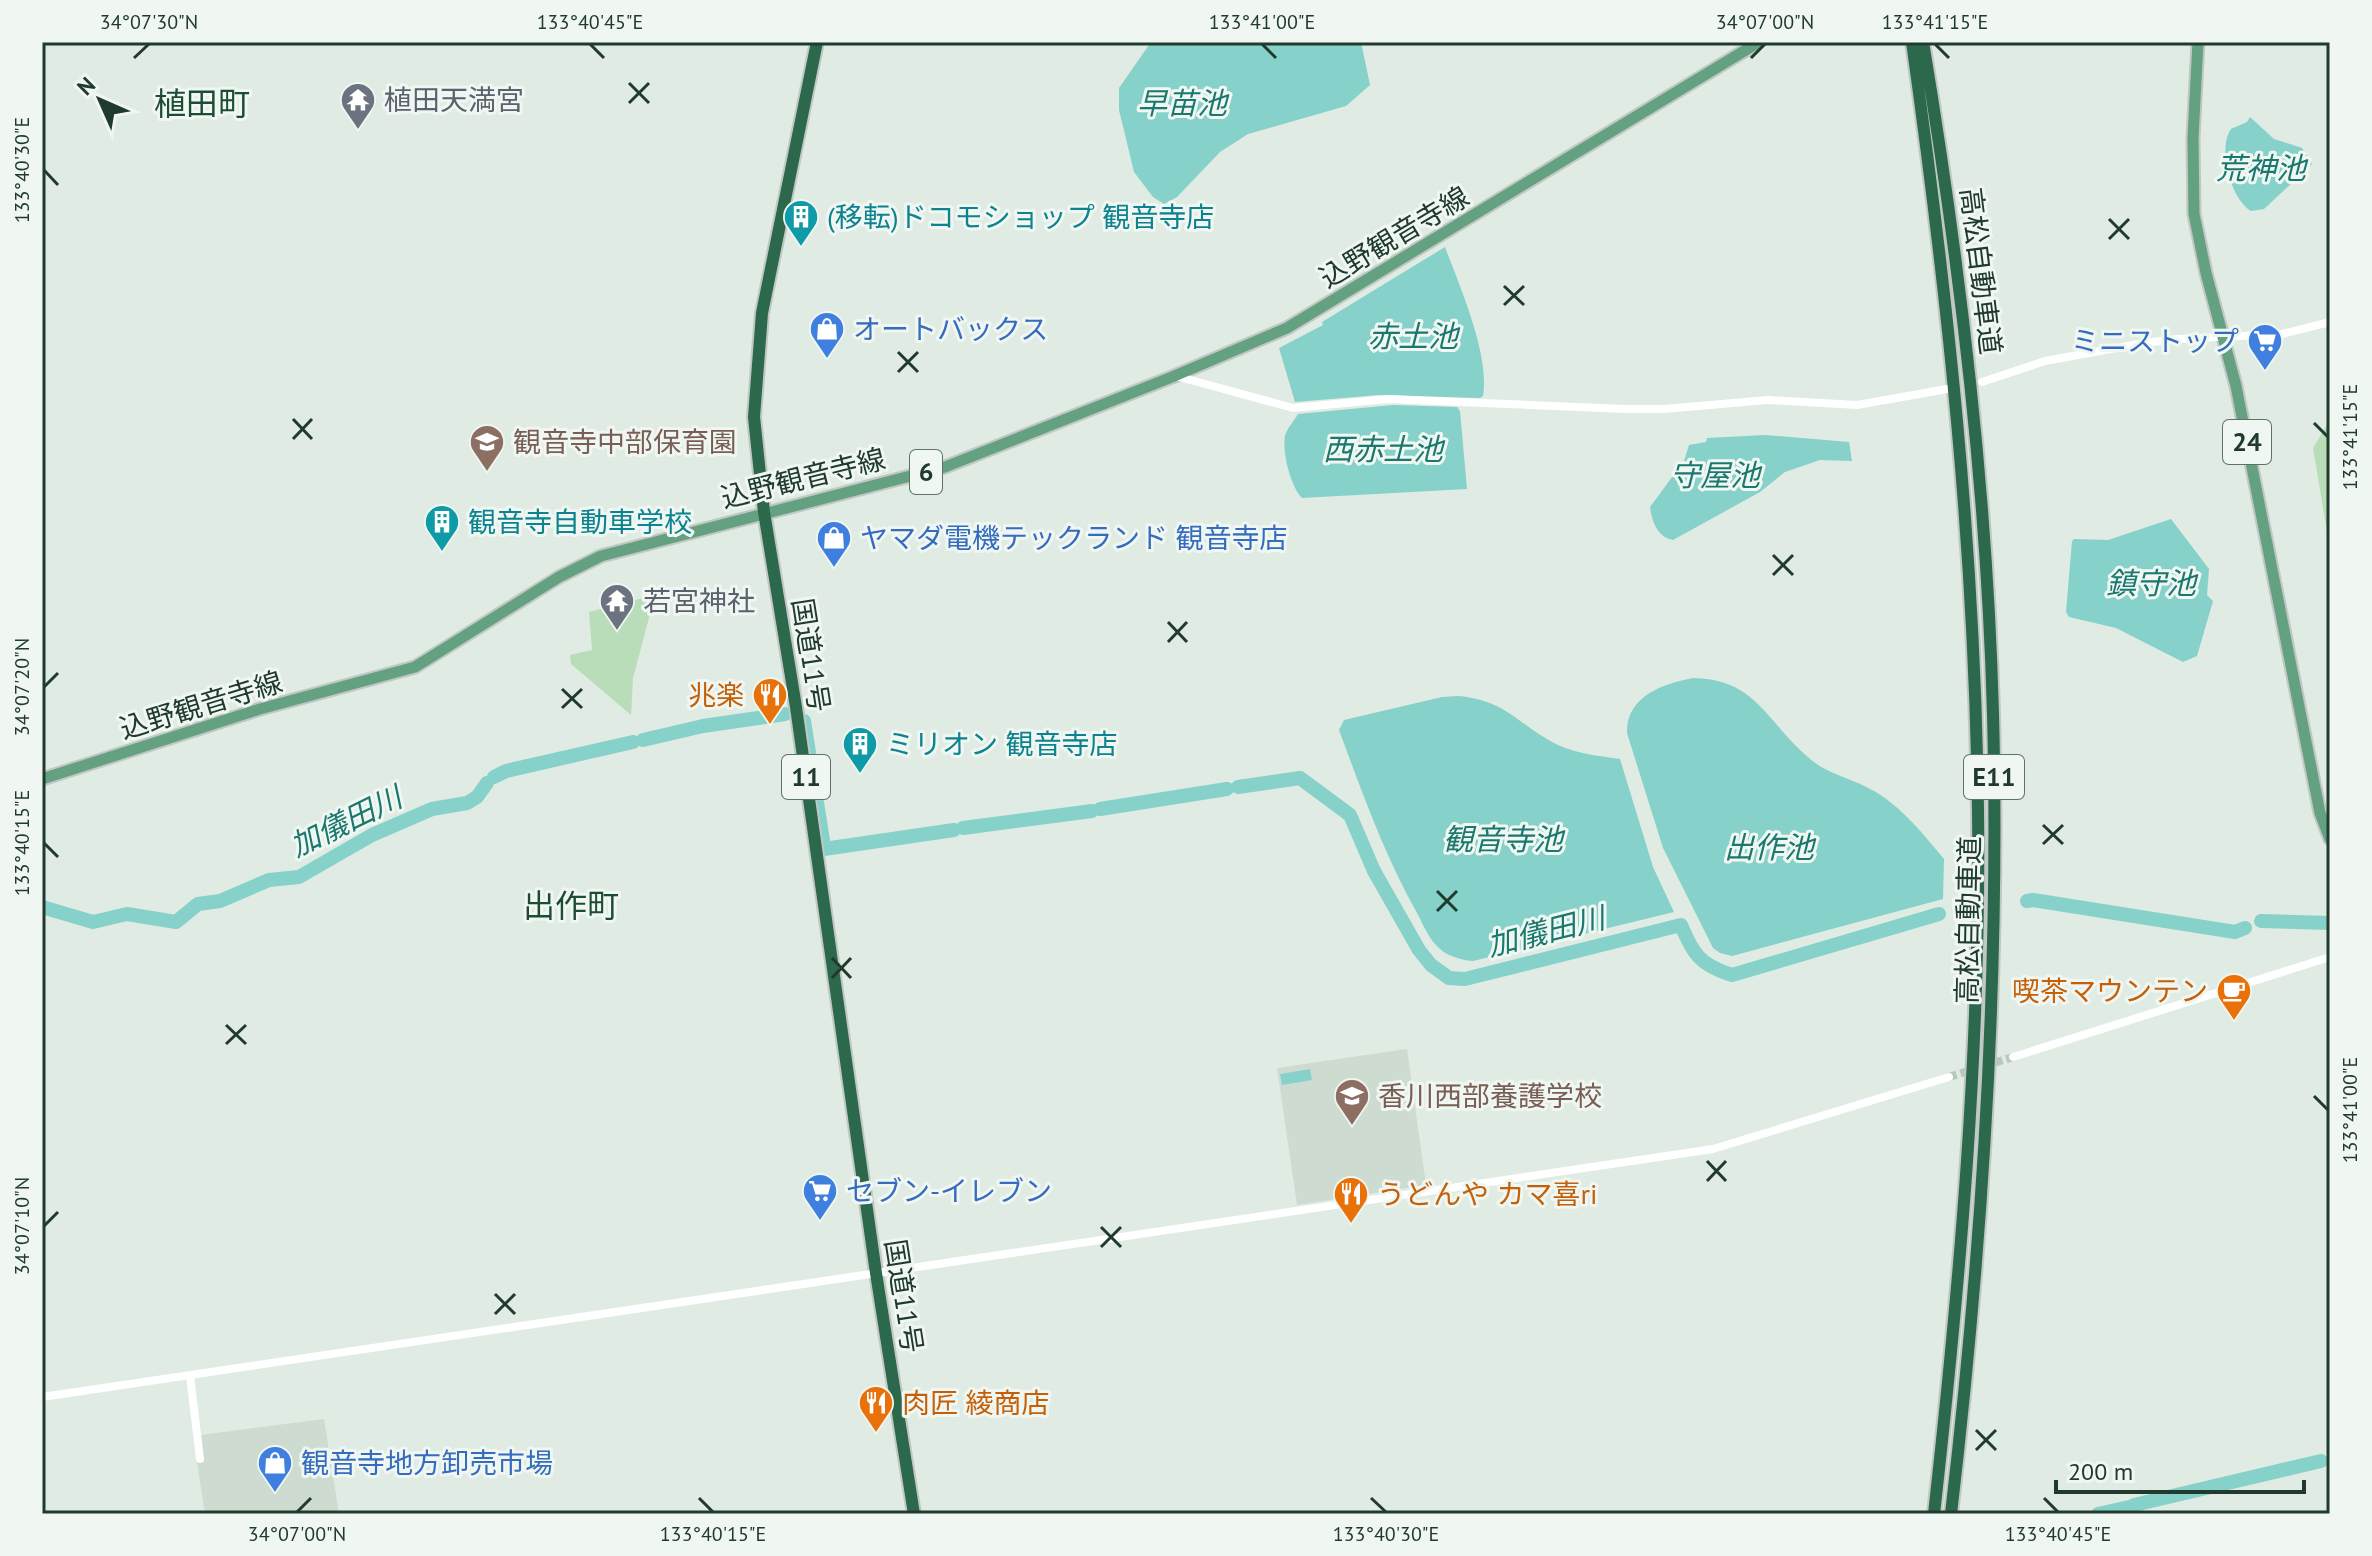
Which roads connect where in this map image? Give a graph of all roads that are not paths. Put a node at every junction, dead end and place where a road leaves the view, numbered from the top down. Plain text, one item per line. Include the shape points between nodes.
1 (817, 42) edge
2 (1759, 42) edge
3 (1912, 42) edge
4 (1923, 42) edge
5 (2198, 42) edge
6 (2330, 322) edge
7 (2223, 336) junction
8 (1176, 375) junction
9 (1982, 382) dead end
10 (1947, 389) dead end
11 (764, 512) junction
12 (42, 779) edge
13 (2330, 839) edge
14 (2330, 957) edge
15 (2013, 1057) tunnel mouth
16 (1949, 1077) tunnel mouth
17 (876, 1273) junction
18 (190, 1376) junction
19 (42, 1397) edge
20 (200, 1459) dead end
21 (914, 1514) edge
22 (1934, 1514) edge
23 (1951, 1514) edge

1 - 11 highway, 国道11号 / 11 via 762,313 754,406
2 - 8 main road, 込野観音寺線 / 6 via 1314,313
3 - 22 highway, 高松自動車道 / E11 via 1950,326 1969,547 1979,813 1976,1010
4 - 23 highway, 高松自動車道 / E11 via 1967,341 1993,712 1982,1191
5 - 7 main road, 24 via 2194,214
6 - 7 street via 2282,334
7 - 9 street via 2144,343 2045,361
7 - 13 main road, 24 via 2320,813
8 - 10 street via 1293,408 1388,399 1625,409 1768,400 1857,405
8 - 11 main road, 込野観音寺線 / 6 via 945,467
11 - 12 main road, 込野観音寺線 / 6 via 591,560 415,667 260,709
11 - 17 highway, 国道11号 / 11
14 - 15 street
16 - 17 street via 1713,1149
17 - 18 street
17 - 21 highway, 国道11号 / 11
18 - 19 street
18 - 20 street

